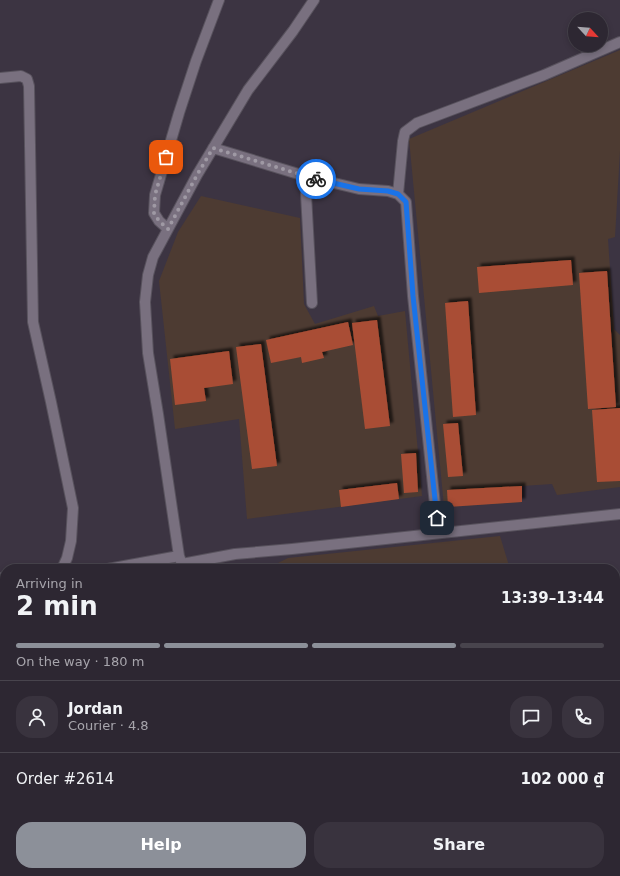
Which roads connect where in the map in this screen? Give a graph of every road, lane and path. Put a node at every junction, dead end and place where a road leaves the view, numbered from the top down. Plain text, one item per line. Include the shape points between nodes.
1 (219, 0) edge
2 (314, 0) edge
3 (620, 42) edge
4 (0, 78) edge
5 (213, 148) junction
6 (305, 176) junction
7 (398, 194) junction
8 (168, 229) junction
9 (312, 303) dead end
10 (620, 514) edge
11 (438, 533) junction
12 (179, 556) junction
13 (64, 564) edge
14 (135, 564) edge

1 - 8 street via 196,61 155,195 154,213
2 - 5 street via 248,90
3 - 7 street via 544,75 417,123 405,132
4 - 13 street via 21,76 27,79 29,86 33,322 73,508 71,541
5 - 6 street
5 - 8 street
6 - 7 street via 359,189
6 - 9 street
7 - 11 street via 406,202 413,296
8 - 12 street via 153,257 145,302 148,353
10 - 11 street
11 - 12 street via 235,554 182,564
12 - 14 street

